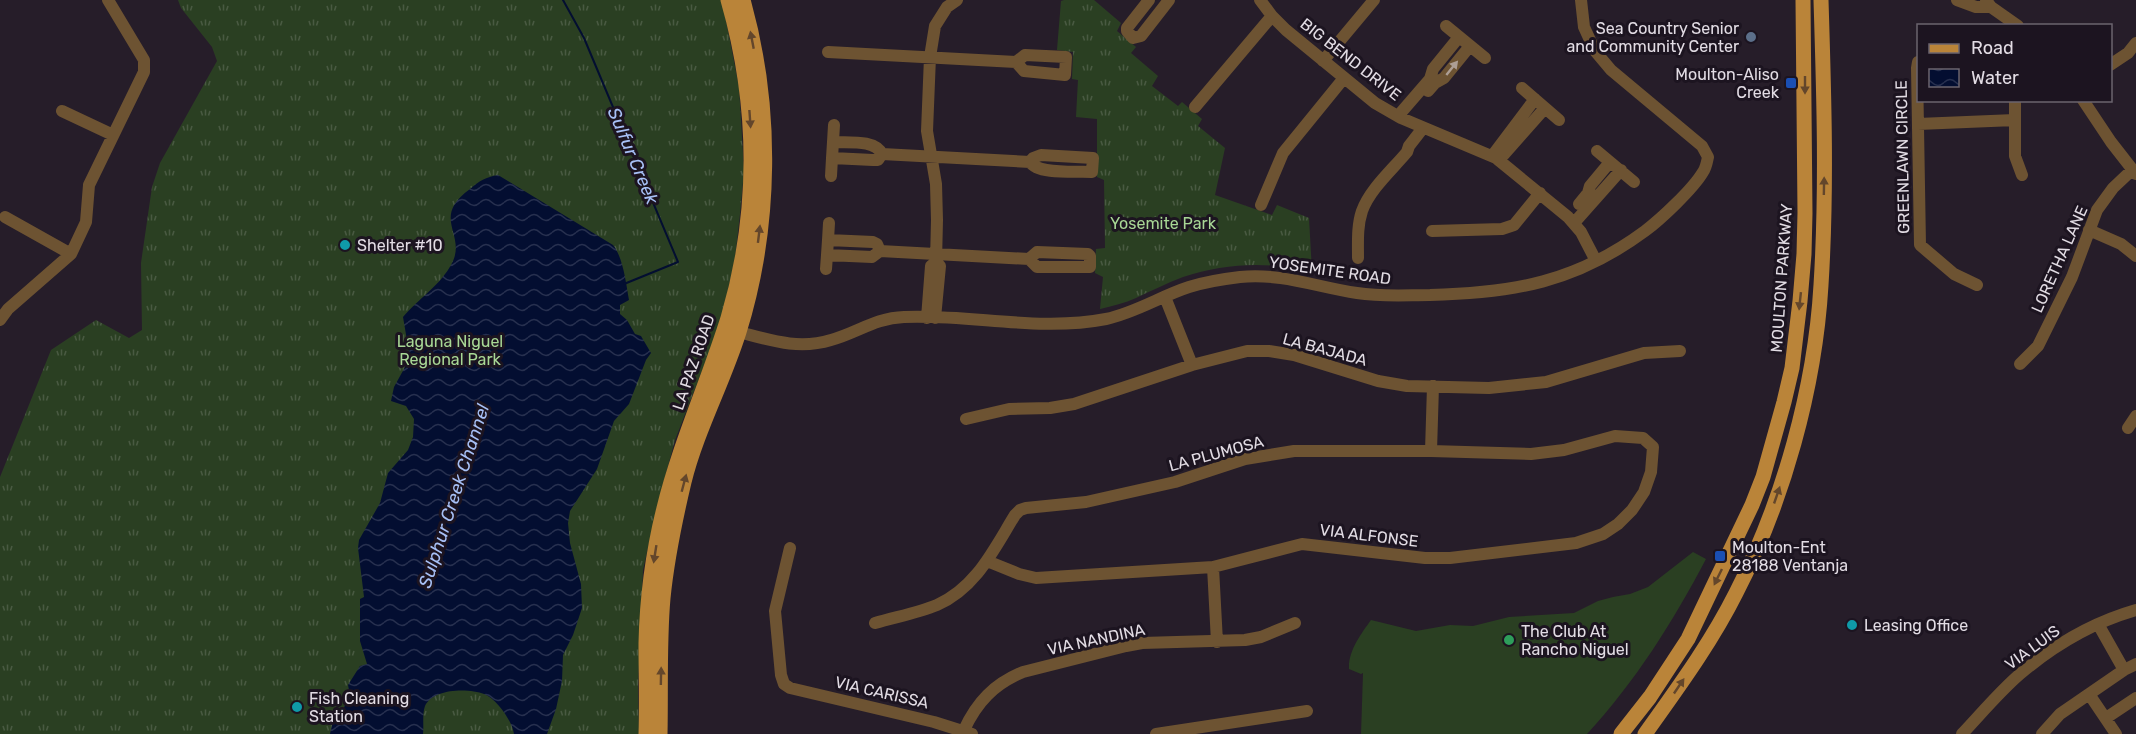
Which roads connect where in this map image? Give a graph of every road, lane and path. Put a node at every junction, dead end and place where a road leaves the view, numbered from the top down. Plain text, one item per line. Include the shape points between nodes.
1 (108, 0) edge
2 (728, 0) edge
3 (743, 0) edge
4 (957, 0) edge
5 (1149, 0) edge
6 (1169, 0) edge
7 (1260, 0) edge
8 (1374, 0) edge
9 (1581, 0) edge
10 (1803, 0) edge
11 (1821, 0) edge
12 (1957, 0) edge
13 (1991, 2) edge
14 (1272, 16) junction
15 (2016, 24) edge
16 (1446, 26) dead end
17 (1459, 37) junction
18 (2136, 43) edge
19 (1470, 46) junction
20 (828, 52) dead end
21 (930, 57) junction
22 (1485, 58) dead end
23 (1323, 61) junction
24 (1016, 62) dead end
25 (2112, 64) edge
26 (1344, 78) junction
27 (1432, 81) junction
28 (1522, 88) dead end
29 (1535, 99) junction
30 (1918, 102) edge
31 (2015, 102) edge
32 (2084, 102) edge
33 (1195, 107) dead end
34 (1545, 108) junction
35 (62, 111) dead end
36 (1401, 118) junction
37 (1559, 120) dead end
38 (2015, 120) junction
39 (1918, 124) junction
40 (834, 125) dead end
41 (1426, 129) junction
42 (114, 135) junction
43 (1512, 138) junction
44 (833, 142) junction
45 (1597, 151) dead end
46 (882, 154) junction
47 (931, 156) junction
48 (832, 158) junction
49 (1495, 158) junction
50 (1030, 162) dead end
51 (1610, 162) junction
52 (1621, 170) junction
53 (2134, 172) edge
54 (2022, 175) dead end
55 (831, 176) dead end
56 (1634, 182) dead end
57 (1540, 193) junction
58 (1591, 195) junction
59 (1261, 205) dead end
60 (1805, 213) junction
61 (5, 217) dead end
62 (1571, 220) junction
63 (829, 223) dead end
64 (2089, 230) junction
65 (1432, 231) dead end
66 (828, 240) junction
67 (744, 246) junction
68 (880, 251) junction
69 (71, 254) junction
70 (826, 255) junction
71 (2136, 256) edge
72 (936, 258) junction
73 (1358, 258) dead end
74 (1029, 259) dead end
75 (1596, 261) junction
76 (826, 269) dead end
77 (1977, 285) dead end
78 (1821, 287) junction
79 (1165, 297) junction
80 (931, 318) junction
81 (0, 320) edge
82 (739, 332) junction
83 (1680, 351) dead end
84 (2020, 364) dead end
85 (1192, 365) junction
86 (1433, 386) junction
87 (699, 397) junction
88 (2136, 416) edge
89 (966, 419) dead end
90 (2128, 428) dead end
91 (1649, 441) joint
92 (1431, 451) junction
93 (1752, 505) junction
94 (790, 548) dead end
95 (987, 561) junction
96 (1213, 567) junction
97 (1736, 594) junction
98 (2136, 610) edge
99 (875, 623) dead end
100 (1295, 623) dead end
101 (2098, 624) junction
102 (1688, 639) junction
103 (1216, 642) junction
104 (2136, 664) edge
105 (2124, 670) junction
106 (647, 693) junction
107 (2089, 694) junction
108 (2136, 698) edge
109 (1307, 711) dead end
110 (2106, 718) junction
111 (968, 732) edge
112 (646, 734) edge
113 (653, 734) edge
114 (660, 734) edge
115 (1156, 734) edge
116 (1621, 734) edge
117 (1645, 734) edge
118 (1962, 734) edge
119 (2042, 734) edge
120 (2116, 734) edge

1 - 42 street via 146,64
2 -> 67 main road, LA PAZ ROAD via 744,66 751,126 751,184
82 -> 3 main road, LA PAZ ROAD via 756,255 764,176 759,80
4 - 21 street via 934,26
5 - 6 street via 1127,28 1133,38 1141,36
7 - 14 street, BIG BEND DRIVE
8 - 23 street
9 - 75 street, YOSEMITE ROAD via 1584,27 1595,51 1611,70 1702,146 1708,157 1704,172 1674,205 1626,245
10 -> 60 main road, MOULTON PARKWAY
78 -> 11 main road via 1825,150
12 - 13 street via 1976,7
13 - 15 street
14 - 23 street, BIG BEND DRIVE
14 - 33 street
16 - 17 street
17 - 19 street
17 - 27 street via 1432,69
18 - 25 street
19 - 22 street
27 -> 19 street via 1444,78
20 - 21 street
21 - 24 street
21 - 47 street via 927,131
23 - 26 street, BIG BEND DRIVE
26 - 36 street, BIG BEND DRIVE
26 - 59 street via 1283,153
27 - 36 street
28 - 29 street
29 - 34 street
29 - 43 street via 1510,130
30 - 39 street, GREENLAWN CIRCLE
31 - 38 street
32 - 53 street
34 - 37 street
34 - 43 street via 1520,138
35 - 42 street
36 - 41 street, BIG BEND DRIVE
38 - 39 street
38 - 54 street via 2015,156
39 - 77 street, GREENLAWN CIRCLE via 1920,245 1954,274
40 - 44 street
41 - 49 street, BIG BEND DRIVE
41 - 73 street via 1414,149 1407,152 1369,198 1358,229
42 - 69 street via 89,185 86,222
43 - 49 street
44 - 46 street via 873,145
44 - 48 street
45 - 51 street
46 - 47 street
46 - 48 street via 878,160
47 - 50 street
47 - 72 street via 936,184
48 - 55 street
49 - 57 street, BIG BEND DRIVE
51 - 52 street
51 - 58 street via 1590,186
52 - 56 street
52 - 58 street via 1601,195
53 - 64 street, LORETHA LANE via 2113,188
57 - 62 street, BIG BEND DRIVE
57 - 65 street via 1514,225 1503,229
58 - 62 street
60 - 78 main road via 1815,226 1813,276
60 -> 93 main road, MOULTON PARKWAY via 1792,368 1773,444
61 - 69 street
62 - 75 street, BIG BEND DRIVE
63 - 66 street
64 - 71 street via 2121,244
64 - 84 street, LORETHA LANE via 2072,277 2038,346
66 - 68 street via 873,242
66 - 70 street
67 - 82 main road via 750,255 735,322
67 - 87 main road, LA PAZ ROAD via 728,318
68 - 70 street via 872,257
68 - 72 street
69 - 81 street
70 - 76 street
72 - 74 street
72 - 80 street via 931,266
75 - 79 street, YOSEMITE ROAD via 1554,279 1494,292 1382,296 1299,280 1252,277 1216,280
97 -> 78 main road via 1789,457 1810,365
79 - 80 street, YOSEMITE ROAD via 1109,318 1081,323 1050,325
79 - 85 street
80 - 82 street, YOSEMITE ROAD via 883,319 833,340 807,344 779,343
82 - 87 main road via 730,339 708,392
114 -> 82 main road, LA PAZ ROAD via 661,632 670,542 694,449
83 - 86 street, LA BAJADA via 1644,353 1520,386
85 - 86 street, LA BAJADA via 1246,351 1269,351 1378,381
85 - 89 street, LA BAJADA via 1074,404 1009,409
86 - 92 street
87 -> 106 main road, LA PAZ ROAD via 658,535 648,619
88 - 90 street
91 - 92 street, LA PLUMOSA via 1636,436 1615,436 1564,450 1531,454
91 - 96 street, VIA ALFONSE via 1653,452 1644,492 1618,524 1590,540 1449,558 1302,544
92 - 95 street, LA PLUMOSA via 1294,451 1245,459 1175,482 1086,502 1026,508 1015,515
93 - 97 main road via 1757,516 1731,581
93 -> 102 main road, MOULTON PARKWAY
94 - 111 street, VIA CARISSA via 775,611 784,684
95 - 96 street, VIA ALFONSE via 1036,578
95 - 99 street, LA PLUMOSA via 952,596 931,607
96 - 103 street
97 - 102 main road via 1718,604 1700,635
117 -> 97 main road
98 - 101 street, VIA LUIS
100 - 103 street, VIA NANDINA via 1261,637
101 - 105 street
101 - 118 street, VIA LUIS via 2021,673
102 - 116 main road, MOULTON PARKWAY
103 - 111 street, VIA NANDINA via 1126,646 1023,672 1007,679 981,700 972,714
104 - 105 street
105 - 107 street
106 - 112 main road, LA PAZ ROAD
106 - 113 main road via 652,696
107 - 110 street
107 - 119 street via 2060,714
108 - 110 street
109 - 115 street
110 - 120 street

